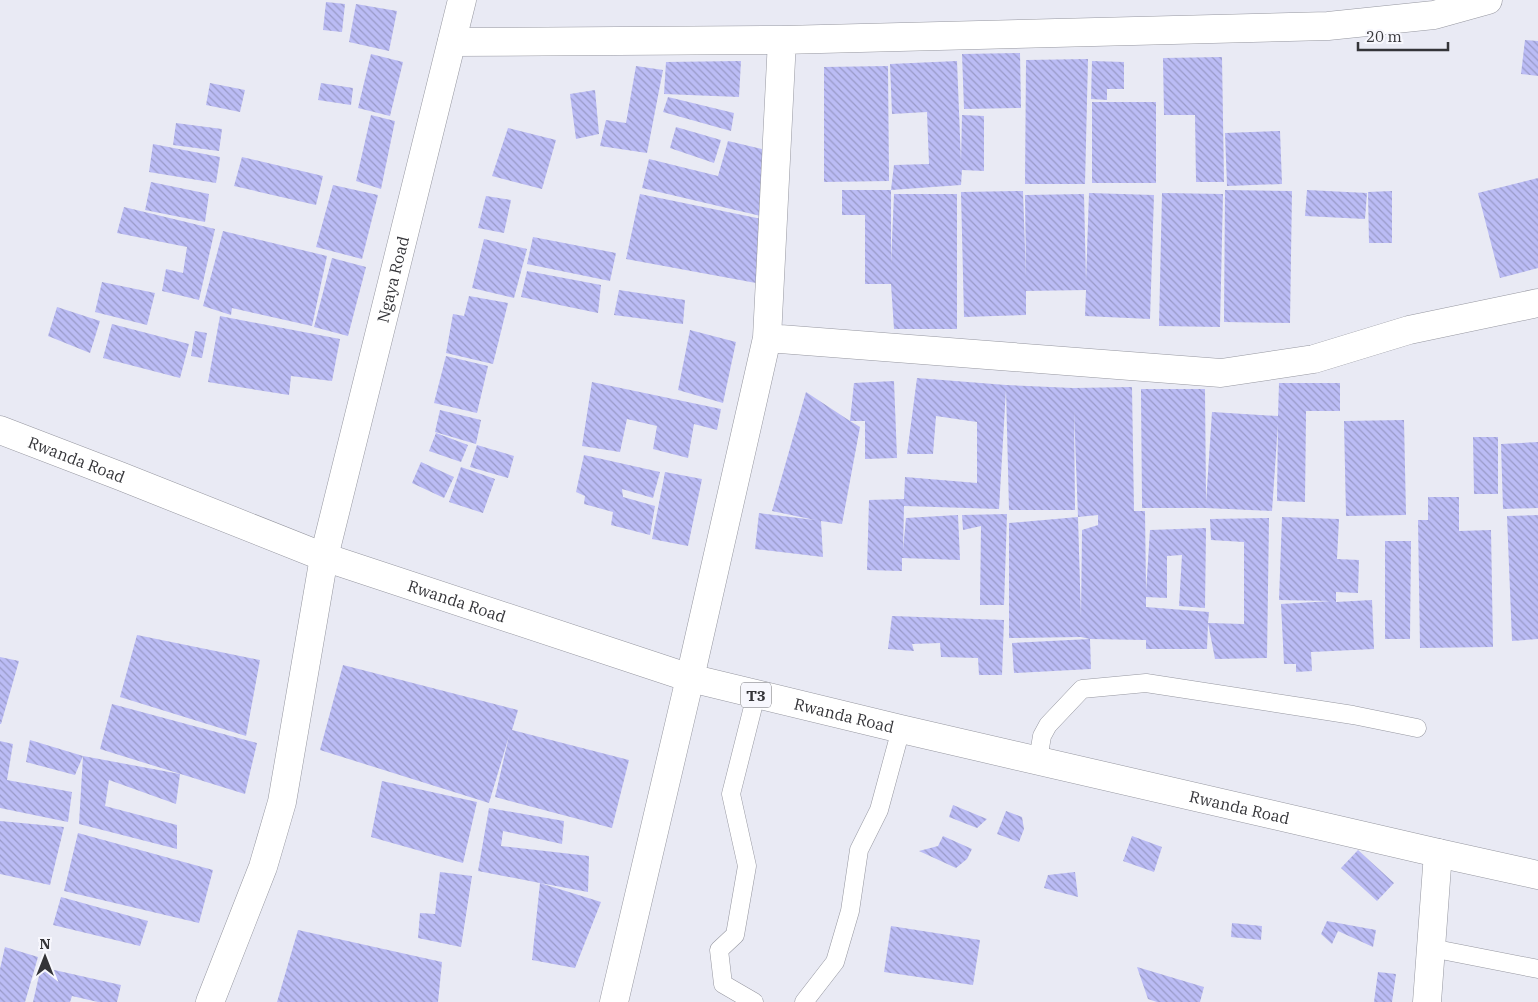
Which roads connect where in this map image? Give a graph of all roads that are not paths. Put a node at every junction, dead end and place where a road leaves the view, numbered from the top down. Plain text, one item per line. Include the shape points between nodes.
1 (462, 0) edge
2 (1488, 0) edge
3 (782, 40) junction
4 (452, 42) junction
5 (1538, 303) edge
6 (767, 338) junction
7 (1, 433) edge
8 (324, 557) junction
9 (690, 678) junction
10 (756, 695) junction
11 (1417, 728) dead end
12 (900, 729) junction
13 (1038, 760) junction
14 (1438, 853) junction
15 (1538, 875) edge
16 (1431, 948) junction
17 (1538, 969) edge
18 (210, 1002) edge
19 (614, 1002) edge
20 (754, 1002) edge
21 (804, 1002) edge
22 (1427, 1002) edge

1 - 4 main road, Ngaya Road
2 - 3 main road via 1434,15 1328,26
3 - 4 main road
3 - 6 main road
4 - 8 main road, Ngaya Road
5 - 6 main road via 1409,330 1314,359 1221,373
6 - 9 main road
7 - 8 main road, Rwanda Road / T3 via 120,476
8 - 9 main road, Rwanda Road / T3
8 - 18 main road, Ngaya Road via 282,802 263,867
9 - 10 main road, Rwanda Road / T3
9 - 19 main road
10 - 12 main road, Rwanda Road / T3
10 - 20 lane via 731,794 748,866 736,935 719,950 723,984
11 - 13 lane via 1146,683 1082,689 1048,725 1042,736
12 - 13 main road, Rwanda Road / T3
12 - 21 lane via 880,810 859,850 850,911 835,962
13 - 14 main road, Rwanda Road / T3
14 - 15 main road, Rwanda Road / T3
14 - 16 main road
16 - 17 lane
16 - 22 main road

